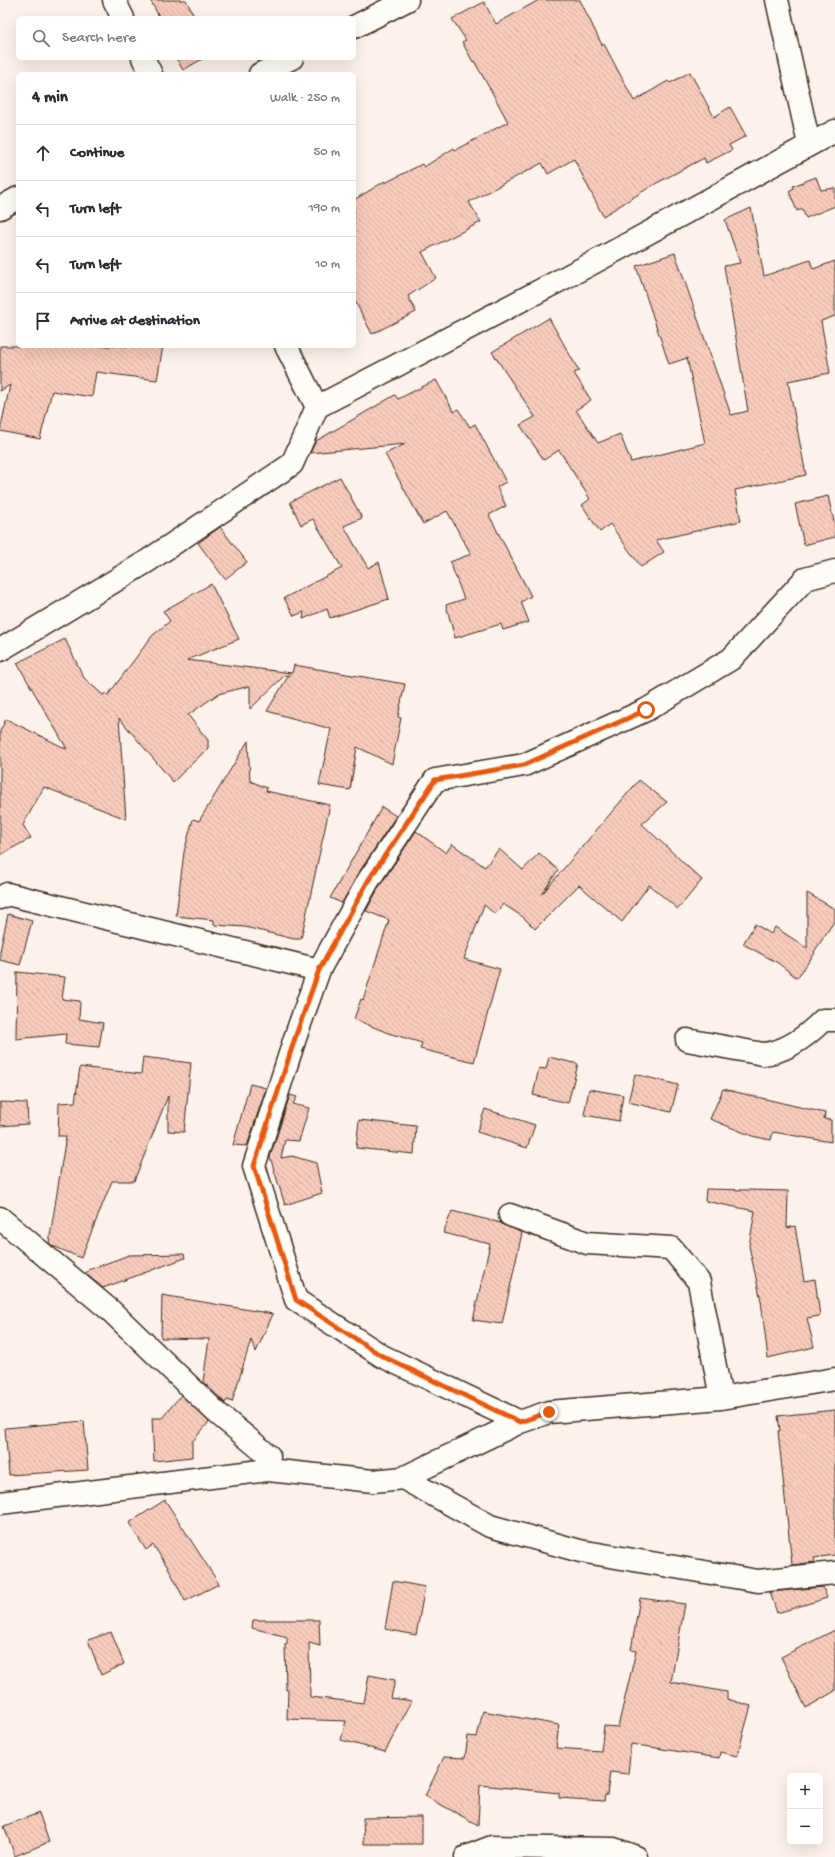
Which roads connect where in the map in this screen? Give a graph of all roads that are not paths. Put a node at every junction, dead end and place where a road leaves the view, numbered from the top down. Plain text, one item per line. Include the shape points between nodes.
1 (114, 0) edge
2 (407, 0) edge
3 (777, 0) edge
4 (122, 16) edge
5 (356, 26) edge
6 (144, 60) edge
7 (288, 60) edge
8 (150, 72) edge
9 (264, 72) edge
10 (835, 131) edge
11 (809, 144) junction
12 (16, 199) edge
13 (0, 208) edge
14 (287, 348) edge
15 (317, 408) junction
16 (835, 571) edge
17 (0, 650) edge
18 (0, 898) edge
19 (319, 970) junction
20 (835, 1020) edge
21 (688, 1040) dead end
22 (510, 1215) dead end
23 (0, 1218) edge
24 (835, 1379) edge
25 (721, 1398) junction
26 (520, 1422) junction
27 (268, 1470) junction
28 (403, 1478) junction
29 (0, 1503) edge
30 (835, 1573) edge
31 (466, 1857) edge
32 (636, 1857) edge

1 - 4 street
2 - 5 street
3 - 11 street
6 - 8 street
7 - 9 street
10 - 11 street
11 - 15 street via 591,264
12 - 13 street
14 - 15 street
15 - 17 street via 292,464 146,562
16 - 19 street via 805,579 731,659 646,710 524,765 435,780 368,881
18 - 19 street via 7,894
19 - 26 street via 254,1166 296,1300 382,1356
20 - 21 street via 823,1020 806,1036 774,1053 763,1054
22 - 25 street via 587,1243 671,1248 699,1282
23 - 27 street via 111,1311 216,1412 269,1456
24 - 25 street
25 - 26 street via 549,1412
26 - 28 street
27 - 28 street via 373,1481
27 - 29 street
28 - 30 street via 490,1526 580,1551 758,1581
31 - 32 street via 492,1847 614,1849

